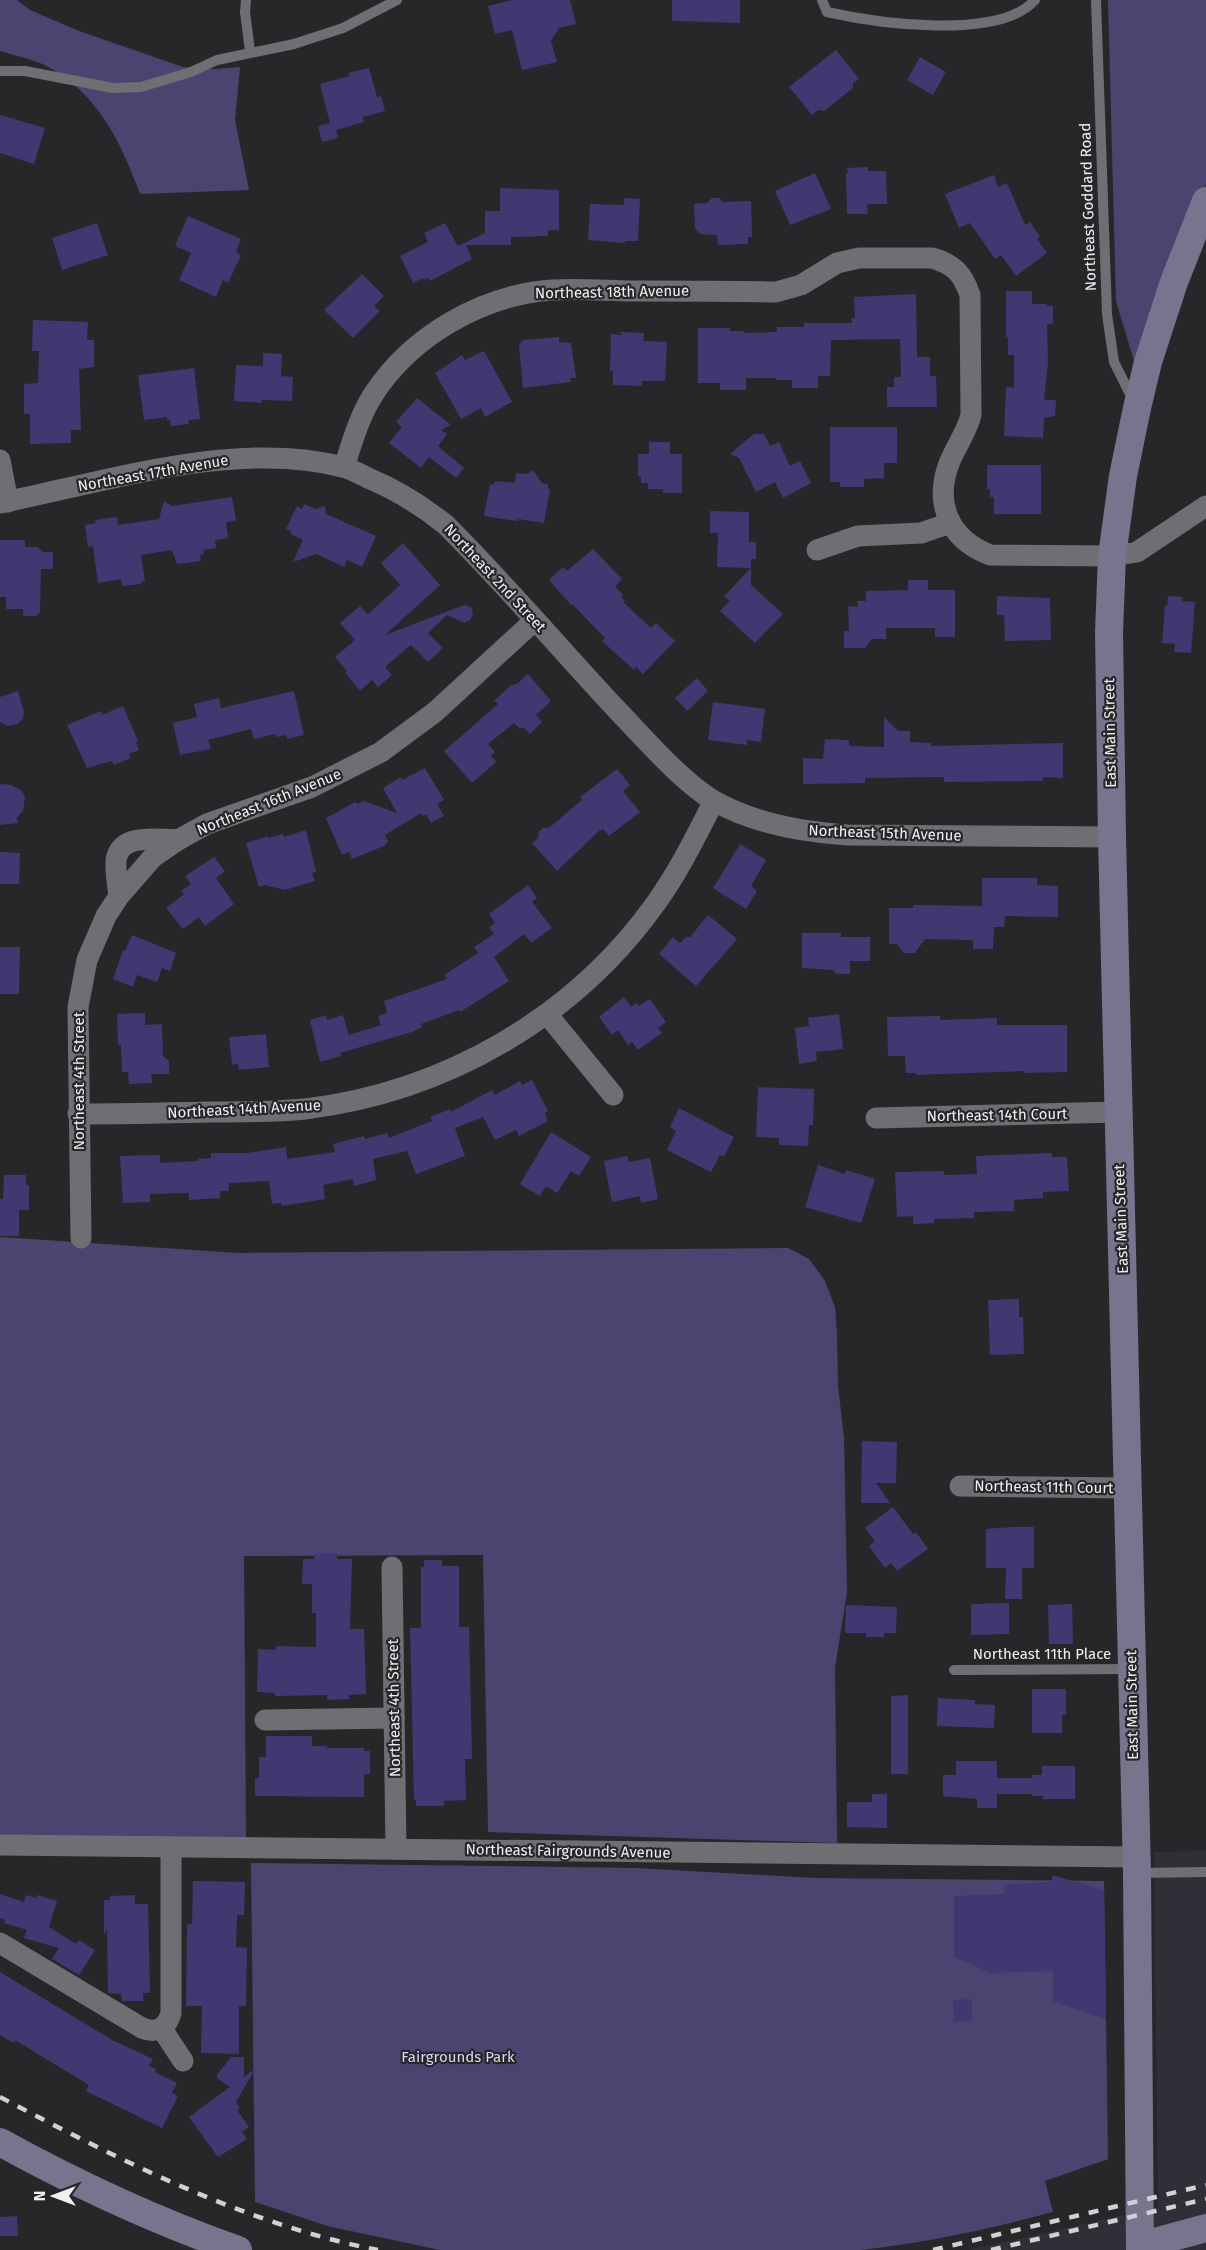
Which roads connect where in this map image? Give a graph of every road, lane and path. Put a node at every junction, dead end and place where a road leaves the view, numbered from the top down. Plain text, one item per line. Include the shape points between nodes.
1 (246, 0) edge
2 (398, 0) edge
3 (822, 0) edge
4 (1035, 0) edge
5 (1096, 0) edge
6 (250, 51) junction
7 (0, 71) edge
8 (1206, 201) edge
9 (1137, 408) junction
10 (0, 460) edge
11 (344, 467) junction
12 (4, 503) edge
13 (1206, 506) edge
14 (950, 523) junction
15 (817, 550) dead end
16 (1112, 556) junction
17 (534, 621) junction
18 (625, 718) joint
19 (714, 801) junction
20 (1112, 837) junction
21 (178, 840) junction
22 (119, 896) junction
23 (548, 1014) junction
24 (614, 1095) dead end
25 (1118, 1112) junction
26 (78, 1114) junction
27 (876, 1118) dead end
28 (81, 1238) dead end
29 (960, 1486) dead end
30 (1128, 1488) junction
31 (392, 1567) dead end
32 (1131, 1669) junction
33 (954, 1670) dead end
34 (394, 1718) junction
35 (265, 1720) dead end
36 (0, 1845) edge
37 (171, 1847) junction
38 (396, 1849) junction
39 (1136, 1865) junction
40 (1206, 1872) edge
41 (0, 1943) edge
42 (162, 2029) junction
43 (183, 2061) dead end
44 (0, 2142) edge
45 (1206, 2228) edge
46 (1140, 2248) edge
47 (238, 2250) edge

1 - 6 lane
2 - 6 lane via 343,28 294,44
3 - 4 lane via 827,12 911,25 983,23 1029,7
5 - 9 lane, Northeast Goddard Road via 1107,314 1114,362
6 - 7 lane via 141,87 113,88 25,71
8 - 9 main road, East Main Street via 1174,282
9 - 16 main road, East Main Street
10 - 12 street
11 - 12 street, Northeast 17th Avenue via 295,460 230,458
11 - 14 street, Northeast 18th Avenue via 372,398 398,364 444,326 495,302 553,290 776,292 801,285 837,263 859,258 932,258 955,267 970,295 972,404 969,426 945,478
11 - 17 street, Northeast 2nd Street via 417,502 446,525
13 - 16 street via 1137,552
14 - 15 street via 921,533 858,536
14 - 16 street via 962,539 990,555
16 - 20 main road, East Main Street
17 - 18 street, Northeast 2nd Street
17 - 21 street, Northeast 16th Avenue via 435,712 381,752 312,787 207,824
18 - 19 street, Northeast 15th Avenue
19 - 20 street, Northeast 15th Avenue via 772,824 809,832
19 - 23 street, Northeast 14th Avenue via 674,876 629,938
20 - 25 main road, East Main Street
21 - 22 street, Northeast 16th Avenue via 153,857
21 - 22 street via 136,839 122,848 115,867
22 - 26 street, Northeast 4th Street via 96,938 81,983
23 - 24 street
23 - 26 street, Northeast 14th Avenue via 475,1059 403,1088 359,1100 303,1109
25 - 27 street, Northeast 14th Court
25 - 30 main road, East Main Street
26 - 28 street, Northeast 4th Street
29 - 30 street, Northeast 11th Court
30 - 32 main road, East Main Street
31 - 34 street, Northeast 4th Street
32 - 33 lane, Northeast 11th Place
32 - 39 main road, East Main Street
34 - 35 street
34 - 38 street, Northeast 4th Street
36 - 37 street, Northeast Fairgrounds Avenue
37 - 38 street, Northeast Fairgrounds Avenue
37 - 42 street via 171,2013
38 - 39 street, Northeast Fairgrounds Avenue
39 - 40 lane
39 - 46 main road, East Main Street
41 - 42 street via 142,2028
42 - 43 street
44 - 47 main road via 124,2206
45 - 46 main road

